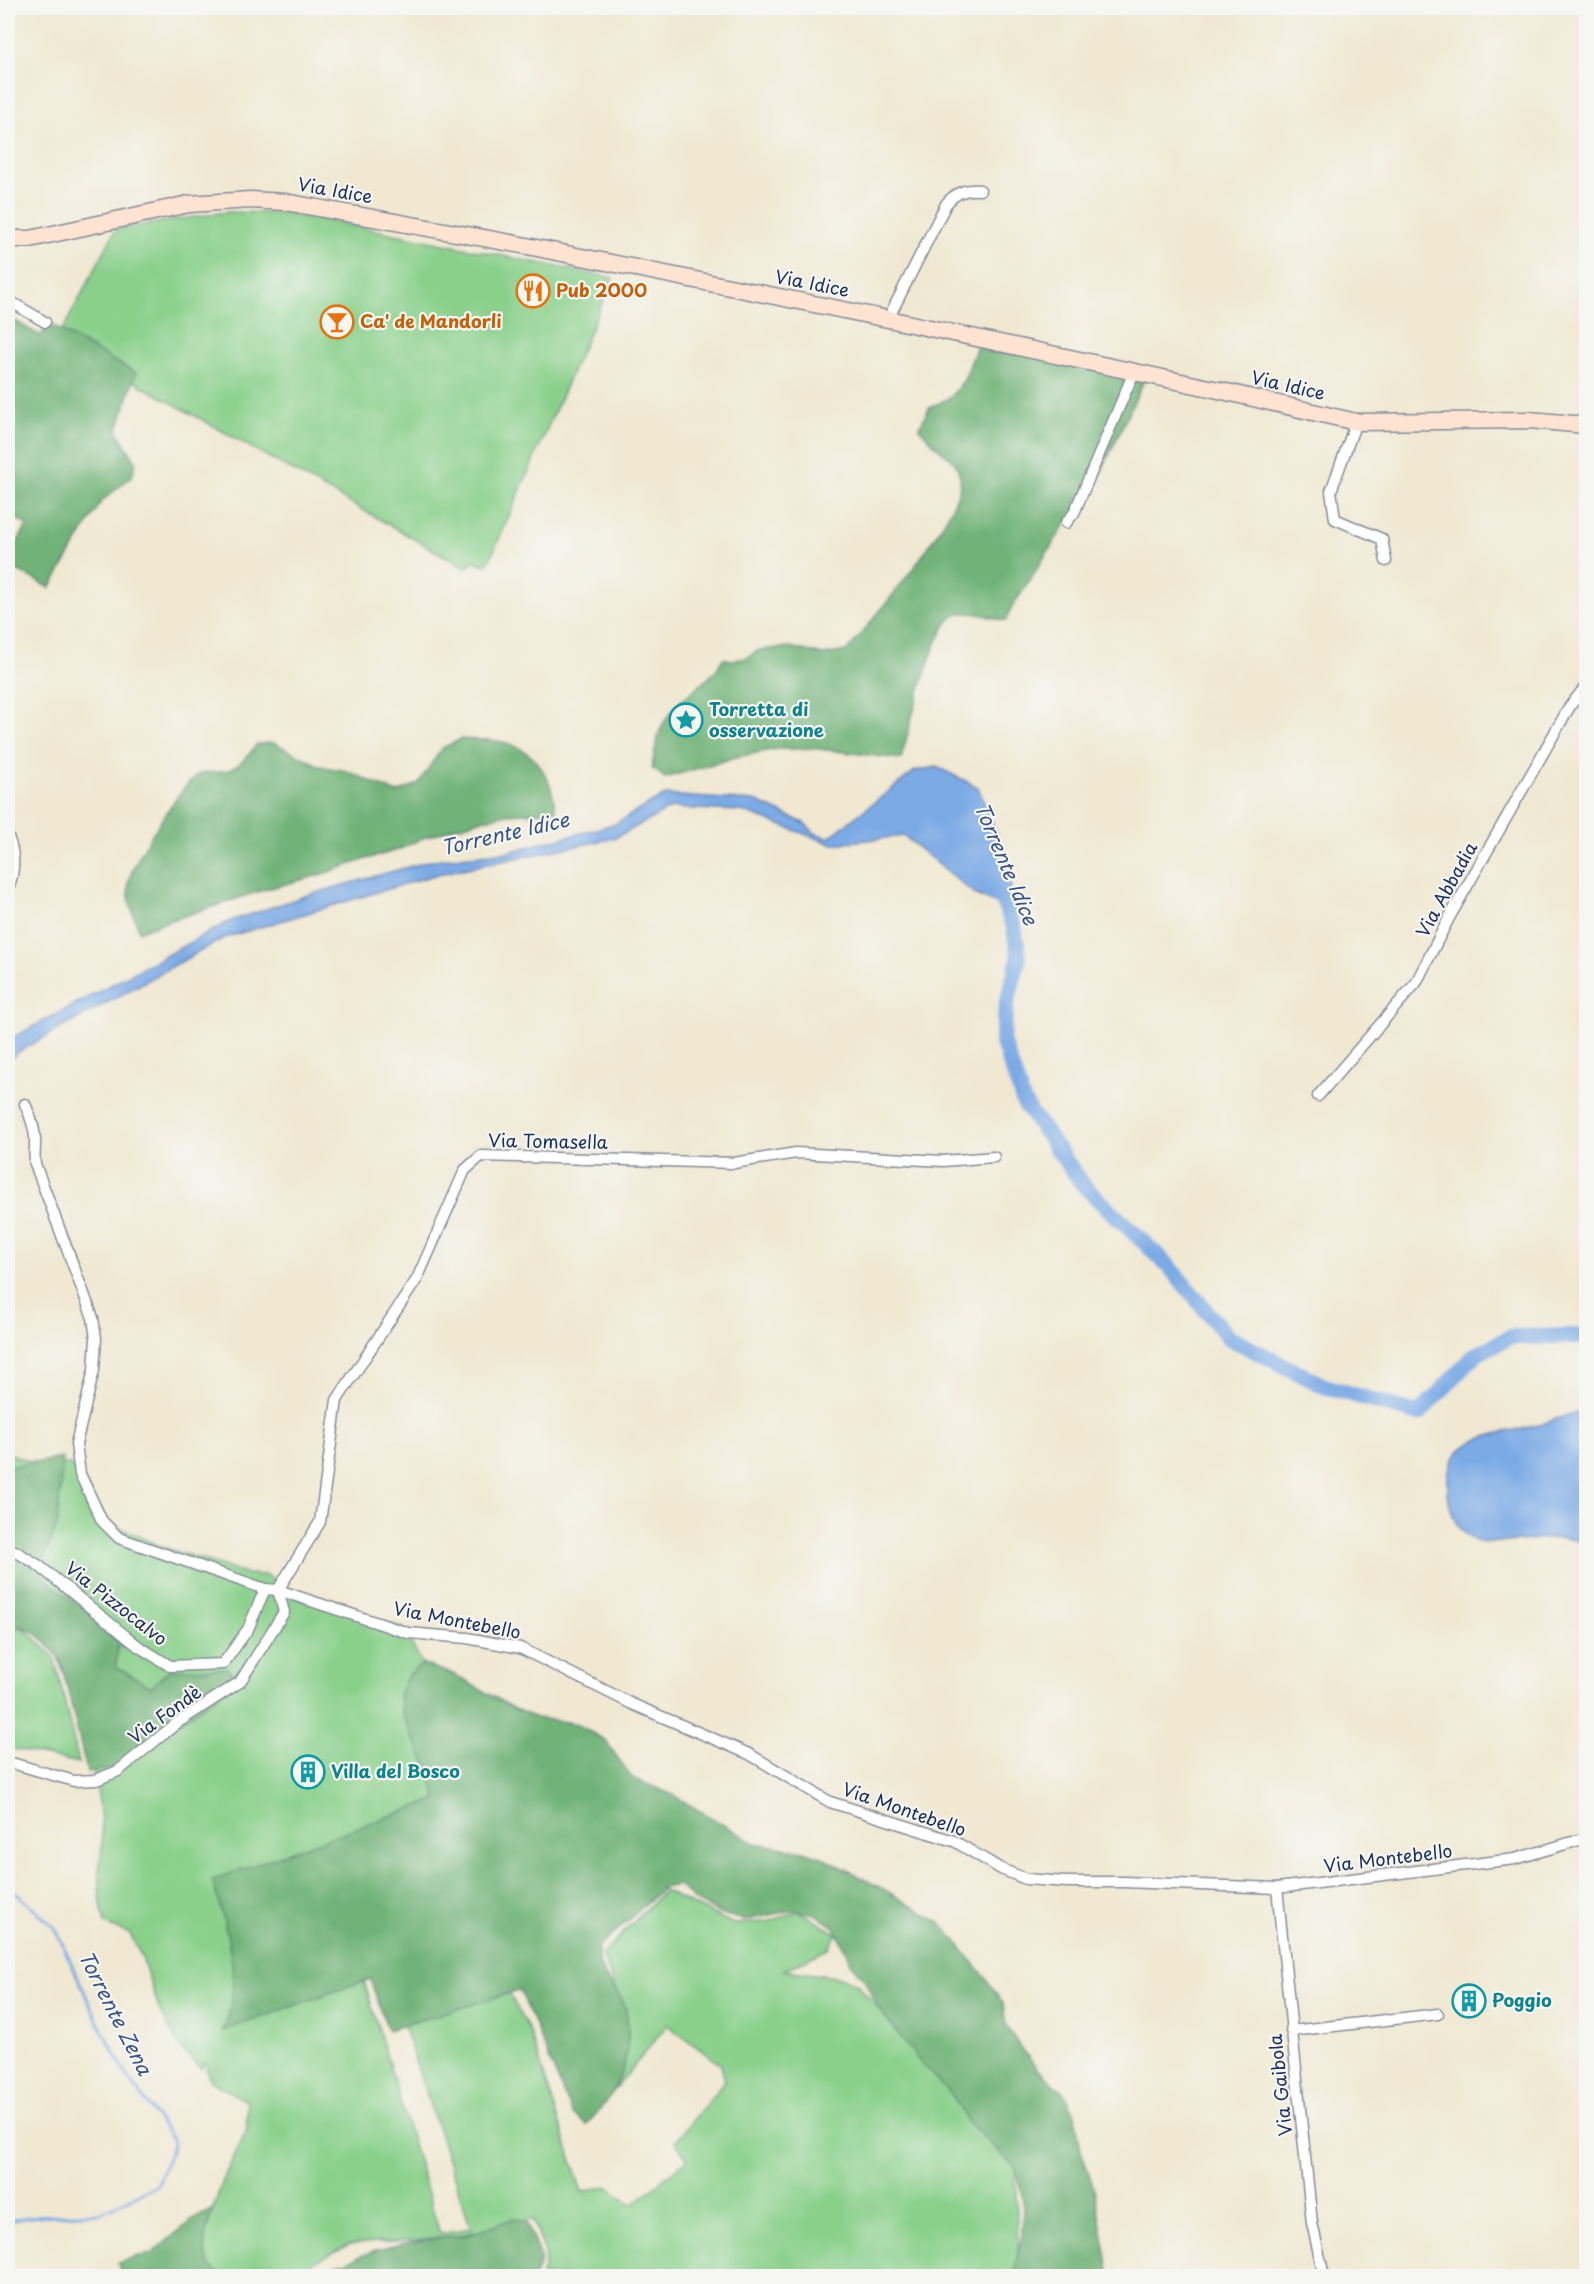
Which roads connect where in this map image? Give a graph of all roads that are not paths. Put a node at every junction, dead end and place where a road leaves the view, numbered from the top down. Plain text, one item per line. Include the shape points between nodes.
1 (980, 190) dead end
2 (30, 238) junction
3 (8, 239) edge
4 (8, 250) edge
5 (8, 300) edge
6 (888, 319) junction
7 (45, 322) dead end
8 (1134, 372) junction
9 (1356, 422) junction
10 (1587, 425) edge
11 (1066, 523) dead end
12 (1386, 561) dead end
13 (1587, 686) edge
14 (8, 837) edge
15 (8, 889) edge
16 (1318, 1096) dead end
17 (25, 1104) dead end
18 (994, 1157) dead end
19 (15, 1551) dead end
20 (265, 1589) junction
21 (278, 1590) junction
22 (8, 1762) edge
23 (1587, 1838) edge
24 (1277, 1888) junction
25 (1438, 2014) dead end
26 (1291, 2031) junction
27 (1324, 2277) edge

1 - 6 street via 954,194 946,204
2 - 3 main road, Via Idice
2 - 4 main road, Via Idice
2 - 6 main road, Via Idice via 189,204 285,202
5 - 7 street
6 - 8 main road, Via Idice
8 - 9 main road, Via Idice
8 - 11 street via 1074,513
9 - 10 main road, Via Idice via 1519,420
9 - 12 street via 1331,491 1333,511 1335,519 1382,538
13 - 16 street, Via Abbadia via 1570,706 1416,983
14 - 15 street via 13,850 13,876
17 - 20 street, Via Montebello via 34,1131 35,1164 93,1318 94,1370 76,1443 80,1474 102,1521 119,1538
18 - 21 street, Via Tomasella via 943,1161 796,1153 734,1163 481,1156 465,1170 417,1279 337,1400 320,1522
19 - 20 street, Via Pizzocalvo via 138,1646 170,1666 223,1664 248,1629
20 - 21 street, Via Montebello
21 - 22 street, Via Fondè via 284,1612 240,1682 177,1723 118,1771 96,1780 74,1780
21 - 24 street, Via Montebello via 408,1633 520,1648 632,1704 749,1754 830,1802 954,1841 1026,1879
23 - 24 street, Via Montebello via 1515,1859
24 - 26 street, Via Gaibola
25 - 26 street
26 - 27 street, Via Gaibola via 1312,2223

